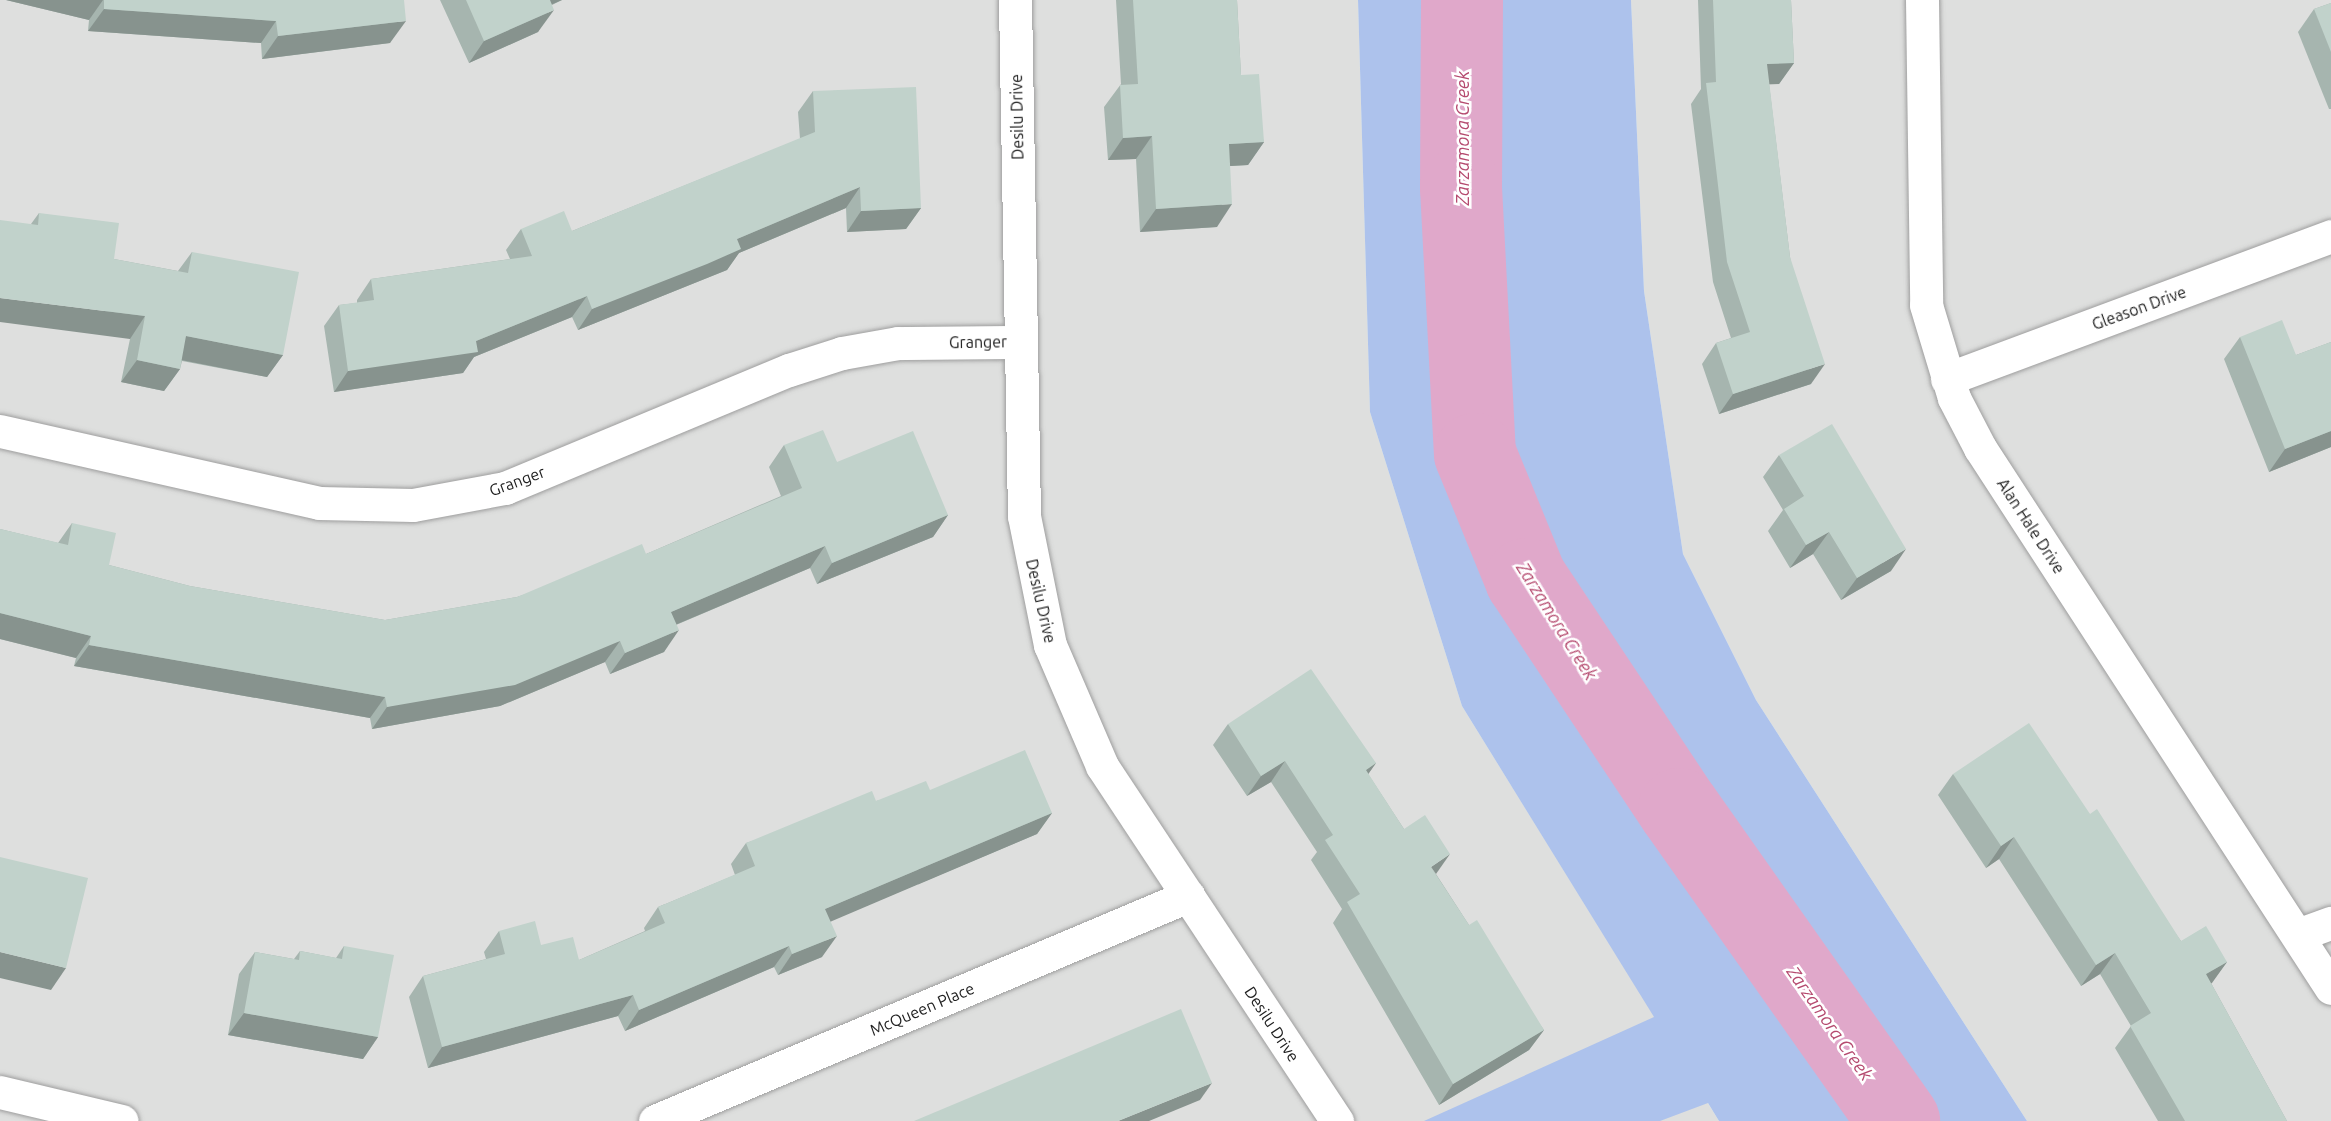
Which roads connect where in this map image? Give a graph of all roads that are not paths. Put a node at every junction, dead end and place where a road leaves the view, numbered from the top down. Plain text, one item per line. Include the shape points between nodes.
1 (1015, 0) edge
2 (1922, 0) edge
3 (2331, 236) edge
4 (1020, 342) junction
5 (1947, 379) junction
6 (0, 431) edge
7 (1188, 896) junction
8 (2331, 923) edge
9 (2300, 934) junction
10 (2331, 988) edge
11 (0, 1092) edge
12 (122, 1121) edge
13 (655, 1121) edge
14 (1337, 1121) edge

1 - 4 street, Desilu Drive
2 - 5 street, Alan Hale Drive via 1926,305
3 - 5 street, Gleason Drive
4 - 6 street, Granger via 898,343 842,353 789,370 505,488 413,505 319,503
4 - 7 street, Desilu Drive via 1024,516 1050,645 1102,766
5 - 9 street, Alan Hale Drive via 1980,448
7 - 13 street, McQueen Place
7 - 14 street, Desilu Drive
8 - 9 street
9 - 10 street, Alan Hale Drive
11 - 12 street

